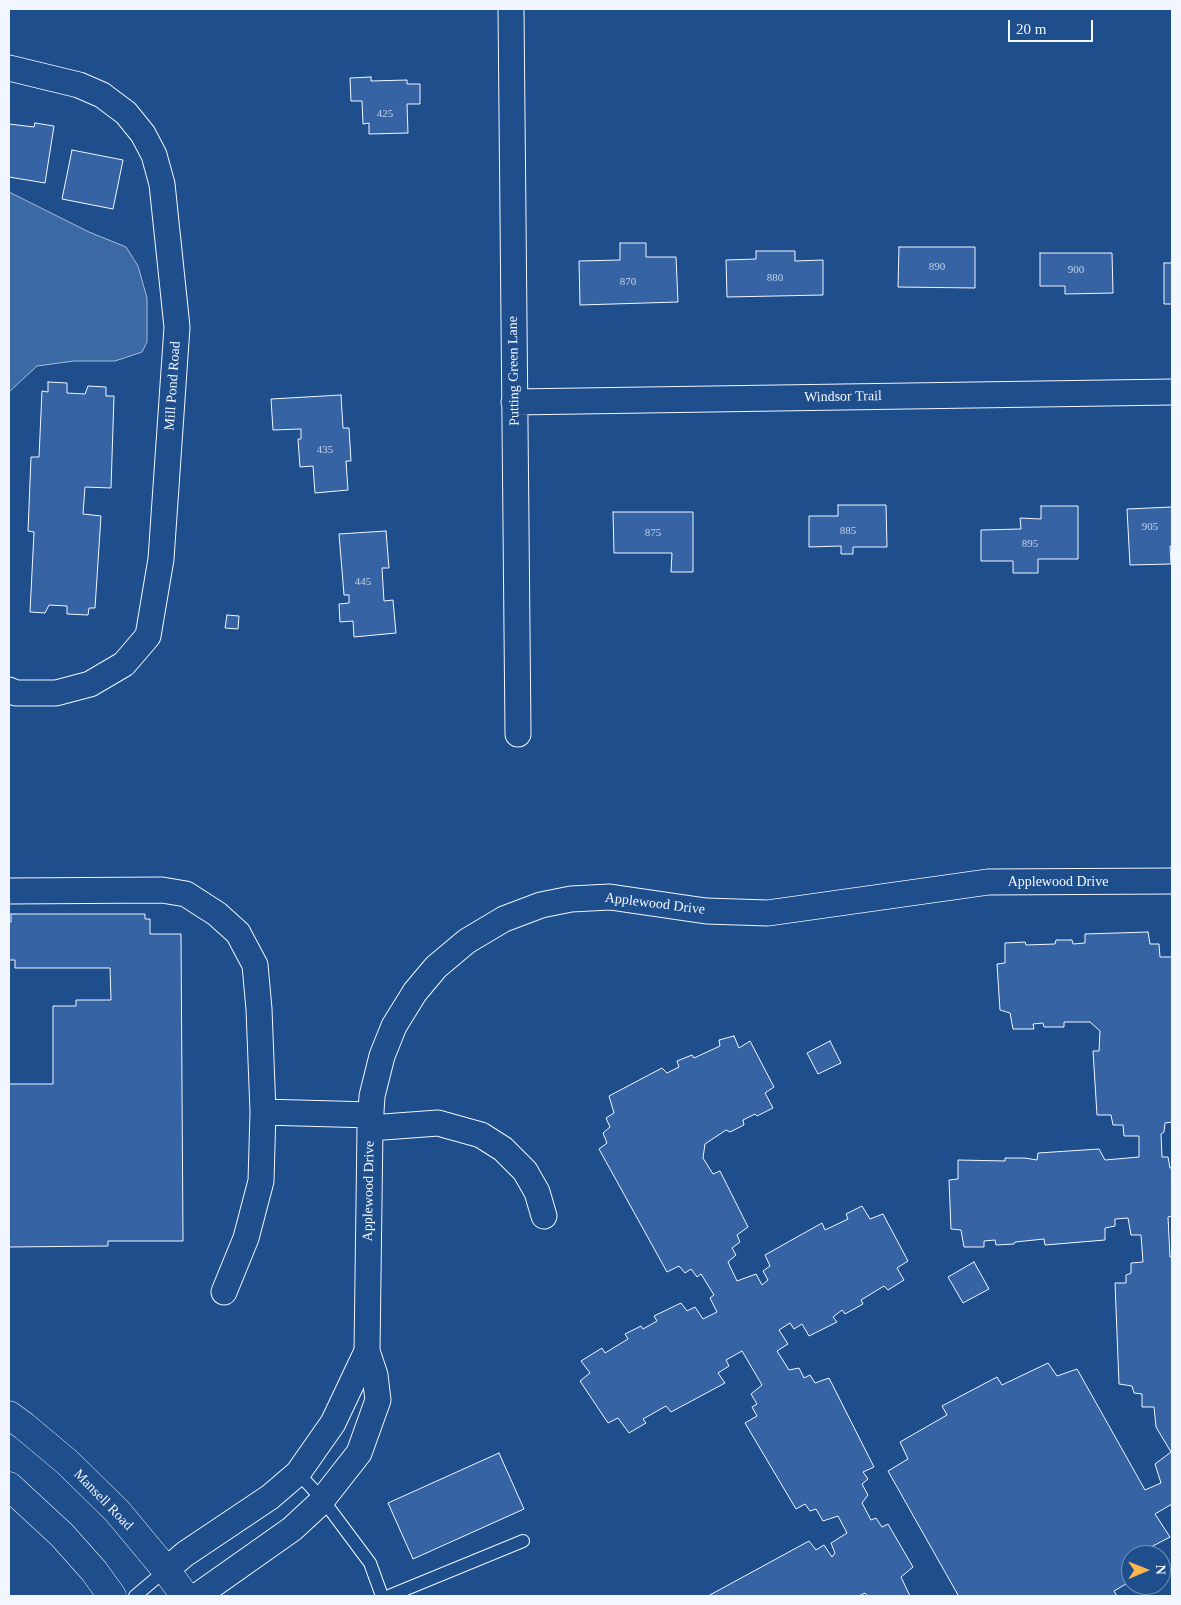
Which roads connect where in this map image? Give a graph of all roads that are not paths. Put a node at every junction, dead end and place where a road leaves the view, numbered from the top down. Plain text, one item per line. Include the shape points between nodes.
1 (511, 9) edge
2 (9, 68) edge
3 (1172, 392) edge
4 (514, 402) junction
5 (9, 690) edge
6 (518, 734) dead end
7 (1172, 881) edge
8 (9, 891) edge
9 (263, 1112) junction
10 (370, 1122) junction
11 (544, 1216) dead end
12 (224, 1292) dead end
13 (367, 1351) junction
14 (9, 1415) edge
15 (298, 1473) junction
16 (9, 1486) edge
17 (323, 1500) junction
18 (523, 1541) dead end
19 (166, 1570) junction
20 (112, 1596) edge
21 (135, 1596) edge
22 (185, 1596) edge
23 (197, 1596) edge
24 (382, 1596) edge
25 (389, 1596) edge

1 - 4 street, Putting Green Lane
2 - 5 street, Mill Pond Road via 79,85 102,95 126,113 143,134 154,155 162,184 178,327 161,559 148,636 124,664 90,684 56,693 16,693
3 - 4 street, Windsor Trail
4 - 6 street, Putting Green Lane
7 - 10 street, Applewood Drive via 988,882 768,912 706,911 610,897 571,899 541,905 504,919 467,941 436,967 415,992 394,1026 382,1056 372,1096
8 - 9 street via 162,890 186,894 217,914 238,933 255,965
9 - 10 street
9 - 12 street via 261,1181 246,1238
10 - 11 street via 438,1123 481,1135 503,1149 525,1171 537,1192
10 - 13 street, Applewood Drive
13 - 15 street, Applewood Drive via 333,1423
13 - 17 street, Applewood Drive via 375,1375 378,1400 359,1453
14 - 19 main road, Mansell Road via 67,1462 117,1511
15 - 17 lane
15 - 19 street, Applewood Drive via 270,1497
16 - 20 main road via 62,1534
17 - 23 street, Applewood Drive via 292,1529
17 - 24 lane via 370,1564
18 - 25 lane
19 - 21 lane
19 - 22 main road, Mansell Road

